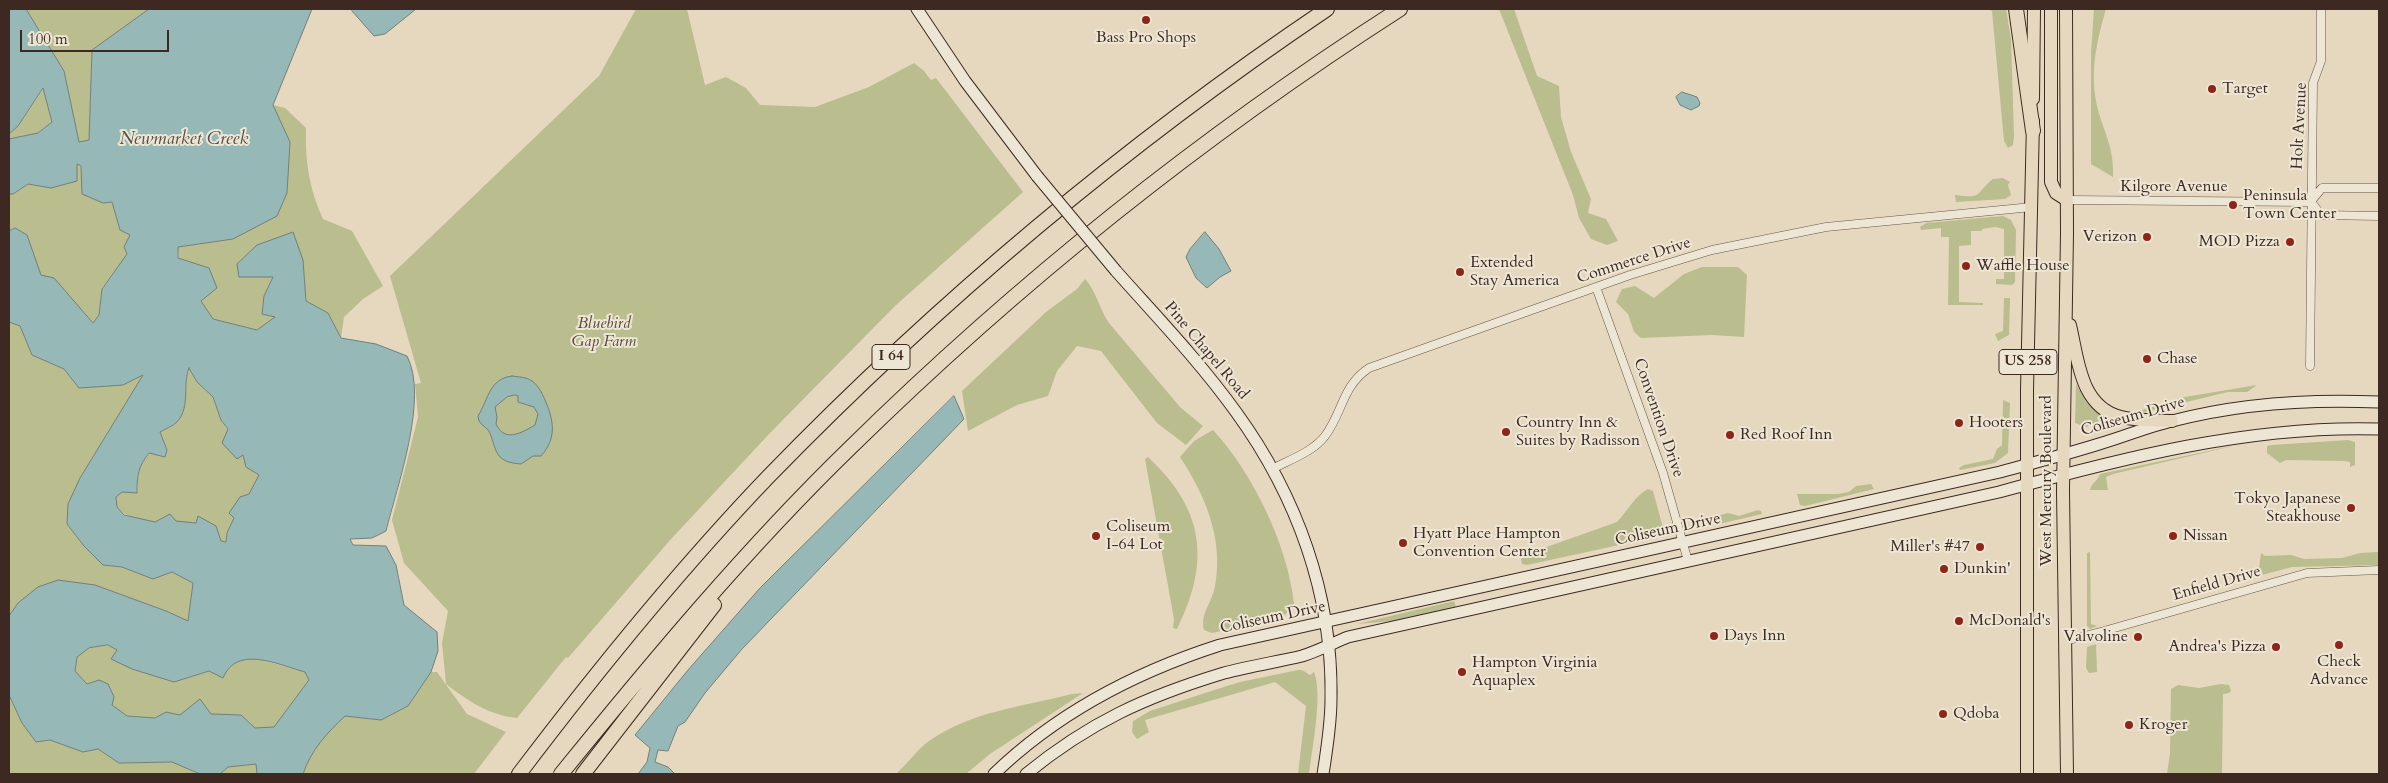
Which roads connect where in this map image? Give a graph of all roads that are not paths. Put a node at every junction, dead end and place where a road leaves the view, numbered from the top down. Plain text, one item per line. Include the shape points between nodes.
1 (917, 9) edge
2 (1327, 9) edge
3 (1400, 9) edge
4 (1412, 9) edge
5 (2016, 9) edge
6 (2034, 9) edge
7 (2050, 9) edge
8 (2066, 9) edge
9 (2322, 9) edge
10 (1359, 36) junction
11 (2033, 131) junction
12 (2379, 188) edge
13 (2067, 200) junction
14 (2311, 202) junction
15 (2032, 207) junction
16 (2379, 216) edge
17 (1596, 287) junction
18 (2065, 305) junction
19 (2310, 366) dead end
20 (2379, 402) edge
21 (2172, 421) junction
22 (2379, 429) edge
23 (2063, 454) junction
24 (2028, 465) junction
25 (1272, 469) junction
26 (2063, 475) junction
27 (2028, 484) junction
28 (778, 523) junction
29 (1683, 543) junction
30 (1688, 561) junction
31 (2379, 570) edge
32 (1325, 622) junction
33 (2065, 641) junction
34 (1328, 646) junction
35 (520, 774) edge
36 (561, 774) edge
37 (584, 774) edge
38 (994, 774) edge
39 (1026, 774) edge
40 (1324, 774) edge
41 (2027, 774) edge
42 (2067, 774) edge

1 - 25 street, Pine Chapel Road, bridge via 965,81 1037,176 1219,390
2 - 35 highway, I 64 via 1194,103 1096,178 984,272 856,389 767,479 665,592
3 - 10 highway, I 64
4 - 10 highway
5 - 11 highway
6 - 11 main road, West Mercury Boulevard / US 258
7 - 13 main road via 2051,182 2056,193
8 - 13 main road, West Mercury Boulevard / US 258
9 - 14 street, Holt Avenue via 2321,61 2313,83
10 - 28 highway, I 64 via 1260,102 1112,214 919,382 848,449
11 - 15 main road, West Mercury Boulevard / US 258
12 - 14 street via 2322,188
13 - 14 street, Kilgore Avenue
13 - 18 main road, West Mercury Boulevard / US 258
14 - 16 street via 2321,215
14 - 19 street, Holt Avenue
15 - 17 street, Commerce Drive via 1787,233 1712,250
15 - 24 main road, West Mercury Boulevard / US 258
17 - 25 street, Commerce Drive via 1369,368 1350,385 1319,443
17 - 29 street, Convention Drive via 1663,473
18 - 21 main road via 2080,375 2094,402 2121,418
18 - 23 main road, West Mercury Boulevard / US 258
20 - 21 street, Coliseum Drive via 2278,403
21 - 23 street, Coliseum Drive
22 - 26 street, Coliseum Drive via 2332,428 2244,436
23 - 24 street, Coliseum Drive
23 - 26 main road, West Mercury Boulevard / US 258
24 - 27 main road, West Mercury Boulevard / US 258
24 - 29 street, Coliseum Drive
25 - 32 street, Pine Chapel Road via 1306,541
26 - 27 street, Coliseum Drive
26 - 33 main road, West Mercury Boulevard / US 258
27 - 30 street, Coliseum Drive
27 - 41 main road, West Mercury Boulevard / US 258
28 - 36 highway, I 64 via 684,626
28 - 37 highway
29 - 30 street, Convention Drive
29 - 32 street, Coliseum Drive
30 - 34 street, Coliseum Drive via 1348,637
31 - 33 street, Enfield Drive via 2307,573
32 - 34 street, Pine Chapel Road
32 - 38 street, Coliseum Drive via 1220,645 1130,679 1045,731
33 - 42 main road, West Mercury Boulevard / US 258
34 - 39 street, Coliseum Drive via 1302,656 1227,673 1140,702 1075,737
34 - 40 street, Pine Chapel Road via 1331,700

